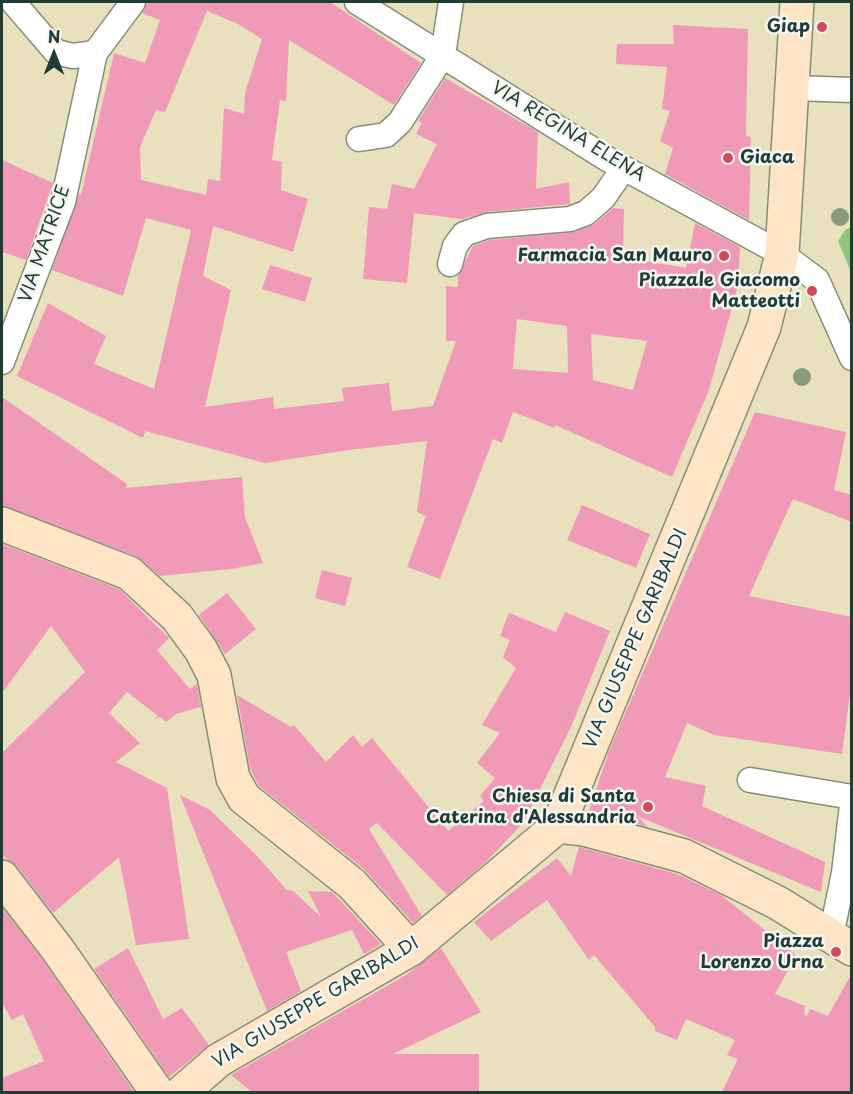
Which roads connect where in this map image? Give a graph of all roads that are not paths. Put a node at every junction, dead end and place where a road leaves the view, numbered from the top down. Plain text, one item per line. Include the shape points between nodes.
1 (13, 2) edge
2 (134, 2) edge
3 (357, 2) edge
4 (451, 2) edge
5 (797, 2) edge
6 (95, 53) junction
7 (443, 55) junction
8 (794, 88) junction
9 (852, 90) edge
10 (359, 139) dead end
11 (624, 168) junction
12 (782, 254) junction
13 (450, 264) dead end
14 (852, 358) edge
15 (2, 362) edge
16 (2, 524) edge
17 (750, 780) dead end
18 (852, 797) edge
19 (852, 805) edge
20 (558, 826) junction
21 (2, 877) edge
22 (841, 943) edge
23 (411, 949) junction
24 (181, 1091) edge

1 - 6 street via 56,52 73,56
2 - 6 street
3 - 7 street, VIA REGINA ELENA
4 - 7 street
5 - 8 main road, VIA GIUSEPPE GARIBALDI
6 - 15 street, VIA MATRICE via 63,202
7 - 10 street via 400,122 386,135
7 - 11 street, VIA REGINA ELENA
8 - 9 street
8 - 12 main road, VIA GIUSEPPE GARIBALDI
11 - 12 street, VIA REGINA ELENA
11 - 13 street via 603,198 586,213 570,219 487,226 464,234 455,246
12 - 14 street, VIA REGINA ELENA via 817,280
12 - 20 main road, VIA GIUSEPPE GARIBALDI via 760,338
16 - 23 main road via 129,573 177,617 214,675 233,778 244,798 352,884
17 - 18 street
19 - 22 street
20 - 22 main road via 684,855 778,903
20 - 23 main road, VIA GIUSEPPE GARIBALDI
21 - 24 main road via 58,950
23 - 24 main road, VIA GIUSEPPE GARIBALDI via 219,1059

